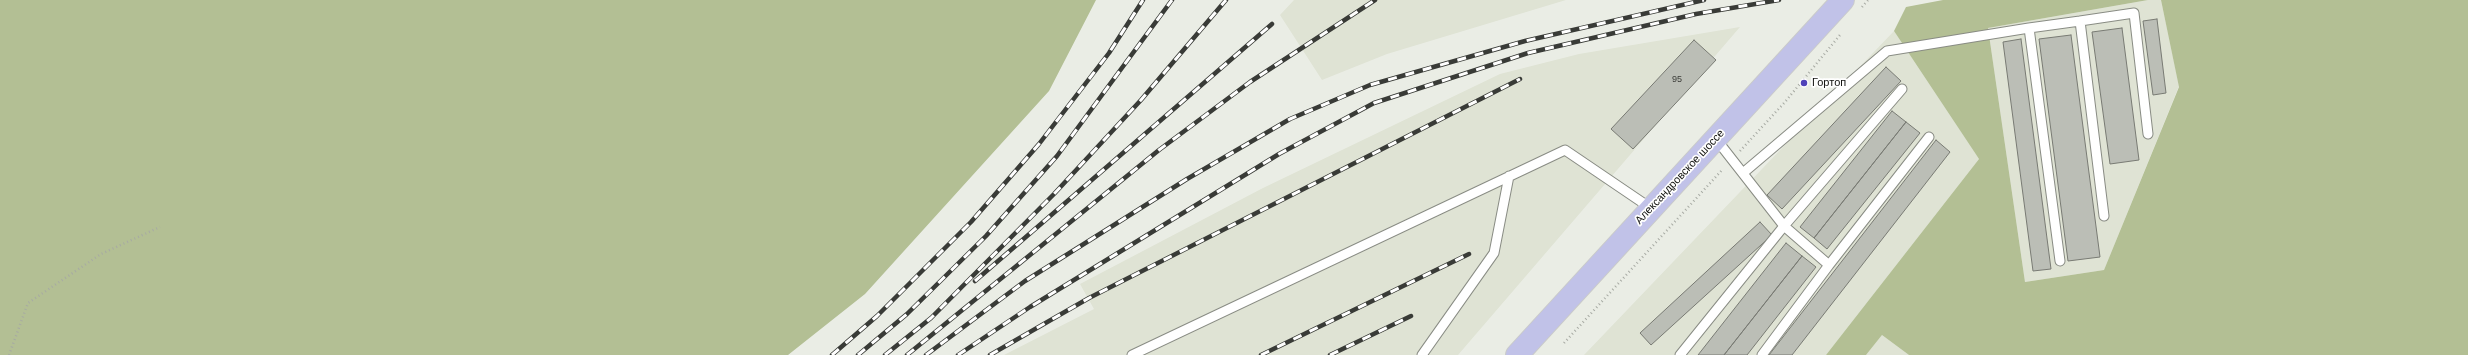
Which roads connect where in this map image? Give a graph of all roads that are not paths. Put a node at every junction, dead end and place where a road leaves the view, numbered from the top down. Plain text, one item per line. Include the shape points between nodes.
1 (1851, 6) edge
2 (2080, 21) junction
3 (2029, 28) junction
4 (1902, 89) dead end
5 (2148, 134) dead end
6 (1929, 137) dead end
7 (1716, 139) junction
8 (1743, 173) junction
9 (1509, 176) junction
10 (1652, 209) junction
11 (2104, 216) dead end
12 (1784, 226) junction
13 (2060, 262) dead end
14 (1830, 265) junction
15 (1132, 355) edge
16 (1422, 355) edge
17 (1517, 355) edge
18 (1680, 355) edge
19 (1762, 355) edge

1 - 7 main road, Александровское шоссе
2 - 3 lane
2 - 5 lane via 2134,13
2 - 11 lane
3 - 8 lane via 1887,51
3 - 13 lane
4 - 12 lane
6 - 14 lane
7 - 8 lane
7 - 10 main road, Александровское шоссе
8 - 12 lane
9 - 10 lane via 1565,150
9 - 15 lane
9 - 16 lane via 1494,253
10 - 17 main road, Александровское шоссе
12 - 14 lane
12 - 18 lane
14 - 19 lane

